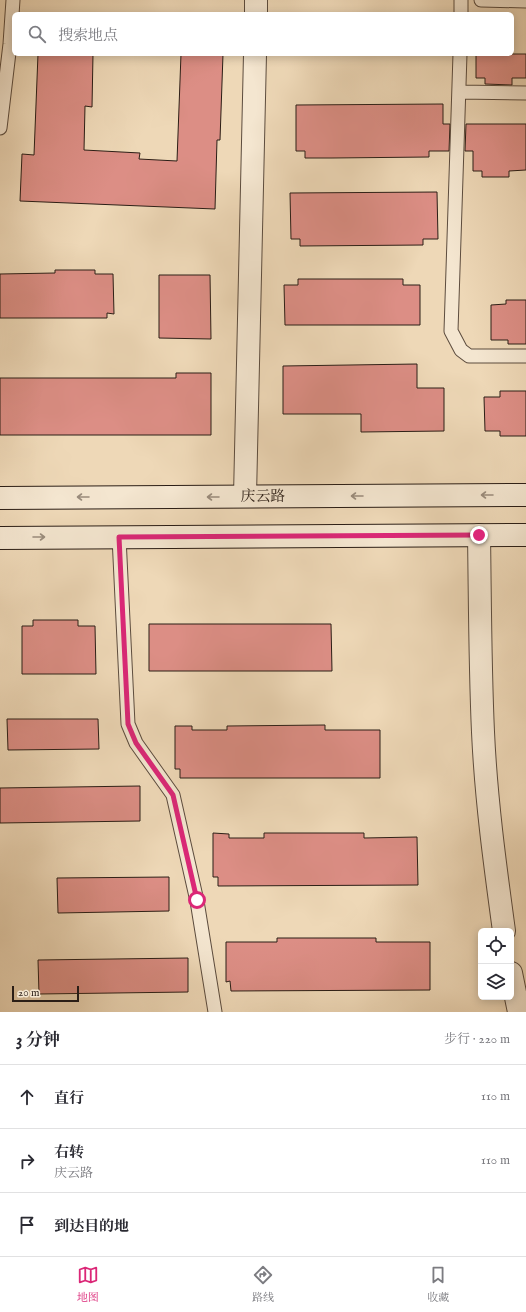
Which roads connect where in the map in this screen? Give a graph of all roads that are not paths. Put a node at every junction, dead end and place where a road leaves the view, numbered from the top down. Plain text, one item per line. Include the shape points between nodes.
1 (13, 0) edge
2 (256, 0) edge
3 (461, 0) edge
4 (481, 0) edge
5 (526, 1) edge
6 (12, 12) edge
7 (256, 12) edge
8 (461, 12) edge
9 (12, 17) edge
10 (255, 56) edge
11 (460, 56) edge
12 (459, 92) junction
13 (526, 93) edge
14 (0, 128) edge
15 (526, 356) edge
16 (526, 495) edge
17 (245, 496) junction
18 (0, 498) edge
19 (479, 535) junction
20 (526, 535) edge
21 (119, 537) junction
22 (0, 538) edge
23 (504, 928) edge
24 (514, 988) edge
25 (215, 1012) edge
26 (519, 1012) edge

1 - 6 lane
2 - 7 main road
3 - 8 lane
4 - 5 lane
9 - 14 lane
10 - 17 main road
11 - 12 lane
12 - 13 lane
12 - 15 lane via 451,331 461,350 470,356
16 -> 17 main road, 庆云路
17 -> 18 main road, 庆云路
19 - 20 main road
19 - 21 main road
19 - 23 main road via 483,732 487,794
22 -> 21 main road
21 - 25 lane via 128,724 136,743 173,795 197,900
24 - 26 main road

